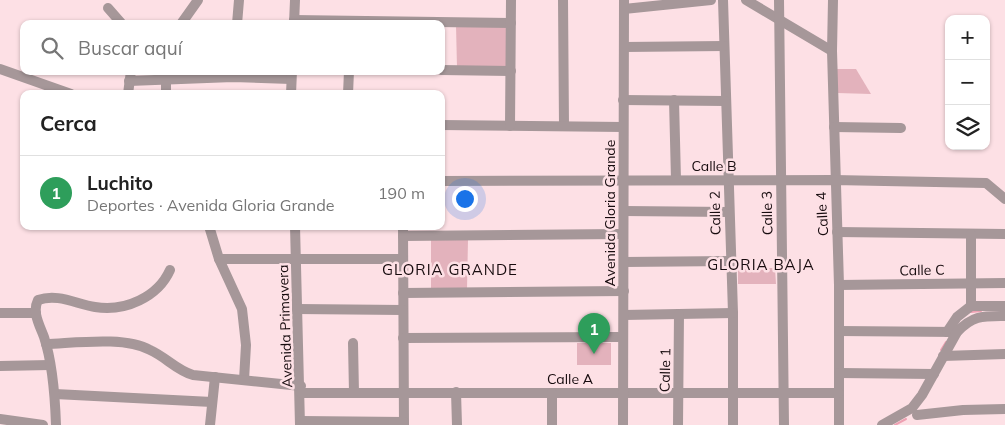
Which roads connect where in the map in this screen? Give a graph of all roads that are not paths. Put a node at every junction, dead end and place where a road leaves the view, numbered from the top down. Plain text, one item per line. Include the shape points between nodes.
1 (198, 0) edge
2 (239, 0) edge
3 (295, 0) edge
4 (511, 0) edge
5 (563, 0) edge
6 (711, 0) edge
7 (723, 0) edge
8 (746, 0) edge
9 (779, 0) edge
10 (833, 1) edge
11 (622, 3) edge
12 (108, 8) dead end
13 (778, 17) junction
14 (118, 20) edge
15 (184, 20) edge
16 (237, 20) edge
17 (294, 20) edge
18 (445, 23) edge
19 (511, 23) junction
20 (724, 46) junction
21 (624, 47) junction
22 (832, 51) junction
23 (0, 69) edge
24 (445, 70) edge
25 (511, 71) junction
26 (42, 75) edge
27 (200, 75) edge
28 (292, 75) edge
29 (349, 75) edge
30 (130, 76) edge
31 (166, 76) edge
32 (41, 83) junction
33 (60, 90) edge
34 (128, 90) edge
35 (166, 90) edge
36 (291, 90) edge
37 (348, 90) edge
38 (623, 100) junction
39 (674, 100) junction
40 (725, 101) junction
41 (445, 125) edge
42 (510, 126) junction
43 (564, 126) junction
44 (621, 127) junction
45 (834, 127) junction
46 (901, 128) dead end
47 (621, 180) junction
48 (676, 180) junction
49 (728, 180) junction
50 (780, 180) junction
51 (834, 180) junction
52 (445, 181) edge
53 (1005, 199) edge
54 (624, 211) junction
55 (729, 212) junction
56 (211, 230) edge
57 (295, 230) edge
58 (403, 231) edge
59 (837, 232) junction
60 (618, 234) junction
61 (971, 234) junction
62 (1005, 234) edge
63 (296, 259) junction
64 (403, 259) junction
65 (220, 260) junction
66 (730, 261) junction
67 (624, 262) junction
68 (170, 270) dead end
69 (972, 283) junction
70 (1005, 283) edge
71 (839, 285) junction
72 (621, 290) junction
73 (403, 293) junction
74 (972, 306) junction
75 (1005, 306) edge
76 (297, 309) junction
77 (403, 310) junction
78 (0, 313) edge
79 (36, 313) junction
80 (679, 314) junction
81 (733, 314) junction
82 (624, 315) junction
83 (1005, 316) edge
84 (839, 331) junction
85 (952, 332) junction
86 (618, 337) junction
87 (403, 338) junction
88 (353, 343) dead end
89 (46, 344) junction
90 (1005, 354) edge
91 (942, 356) junction
92 (50, 365) junction
93 (0, 366) edge
94 (839, 373) junction
95 (934, 374) junction
96 (215, 377) junction
97 (244, 380) junction
98 (301, 390) junction
99 (456, 392) junction
100 (734, 392) junction
101 (783, 392) junction
102 (354, 393) junction
103 (406, 393) junction
104 (552, 393) junction
105 (620, 393) junction
106 (678, 393) junction
107 (839, 393) junction
108 (55, 394) junction
109 (212, 402) junction
110 (1005, 409) edge
111 (916, 416) edge
112 (0, 419) edge
113 (300, 423) edge
114 (404, 423) edge
115 (43, 425) edge
116 (56, 425) edge
117 (210, 425) edge
118 (456, 425) edge
119 (552, 425) edge
120 (618, 425) edge
121 (623, 425) edge
122 (678, 425) edge
123 (733, 425) edge
124 (784, 425) edge
125 (839, 425) edge
126 (882, 425) edge

1 - 15 street
2 - 16 street
3 - 17 street
4 - 19 street
5 - 43 street
6 - 11 street
7 - 20 street, Calle 2
8 - 13 street
9 - 13 street, Calle 3
10 - 22 street, Calle 4
11 - 21 street, Avenida Gloria Grande
11 - 44 street, Avenida Gloria Grande
12 - 14 street
13 - 22 street
13 - 50 street, Calle 3
18 - 19 street
19 - 25 street
20 - 21 street
20 - 40 street, Calle 2
21 - 38 street, Avenida Gloria Grande
22 - 45 street, Calle 4
23 - 32 street
24 - 25 street
25 - 42 street
26 - 32 street
27 - 31 street
28 - 36 street
29 - 37 street
30 - 31 street
30 - 34 street
31 - 35 street
32 - 33 street
38 - 39 street
38 - 44 street, Avenida Gloria Grande
39 - 40 street
39 - 48 street
40 - 49 street, Calle 2
41 - 42 street
42 - 43 street
43 - 44 street
44 - 47 street, Avenida Gloria Grande
45 - 46 street
45 - 51 street, Calle 4
47 - 48 street, Calle B
47 - 52 street, Calle B
47 - 54 street, Avenida Gloria Grande
47 - 60 street, Avenida Gloria Grande
48 - 49 street, Calle B
49 - 50 street, Calle B
49 - 55 street, Calle 2
50 - 51 street, Calle B
50 - 101 street, Calle 3
51 - 53 street, Calle B via 986,182
51 - 59 street, Calle 4
54 - 55 street
54 - 67 street, Avenida Gloria Grande
55 - 66 street, Calle 2
56 - 65 street
57 - 63 street, Avenida Primavera
58 - 60 street
58 - 64 street
59 - 61 street
59 - 71 street, Calle 4
60 - 72 street, Avenida Gloria Grande
61 - 62 street
61 - 69 street
63 - 64 street
63 - 65 street
63 - 76 street, Avenida Primavera
64 - 73 street
65 - 97 street via 242,309 246,345
66 - 67 street
66 - 81 street, Calle 2
67 - 72 street, Avenida Gloria Grande
68 - 79 street via 164,283 138,302 96,308 67,299 44,298 38,300
69 - 70 street, Calle C
69 - 71 street, Calle C
69 - 74 street
71 - 84 street, Calle 4
72 - 73 street
72 - 82 street, Avenida Gloria Grande
72 - 86 street, Avenida Gloria Grande
73 - 77 street
74 - 75 street
74 - 85 street via 958,317
76 - 77 street
76 - 98 street, Avenida Primavera
77 - 87 street
78 - 79 street
79 - 89 street
80 - 81 street
80 - 82 street
80 - 106 street, Calle 1
81 - 100 street, Calle 2
82 - 105 street, Avenida Gloria Grande
83 - 85 street via 971,318
84 - 85 street
84 - 94 street, Calle 4
85 - 91 street
86 - 87 street
86 - 105 street, Avenida Gloria Grande
87 - 103 street
88 - 102 street
89 - 92 street
89 - 96 street, Calle A via 82,342 142,346 182,372
90 - 91 street
91 - 95 street
92 - 93 street
92 - 108 street
94 - 95 street
94 - 107 street, Calle 4
95 - 111 street
96 - 97 street, Calle A
96 - 109 street
97 - 98 street, Calle A
98 - 102 street, Calle A
98 - 113 street, Avenida Primavera
99 - 103 street, Calle A
99 - 104 street, Calle A
99 - 118 street
100 - 101 street, Calle A
100 - 106 street, Calle A
100 - 123 street, Calle 2
101 - 107 street, Calle A
101 - 124 street, Calle 3
102 - 103 street, Calle A
103 - 114 street
104 - 105 street, Calle A
104 - 119 street
105 - 106 street, Calle A
105 - 120 street, Avenida Gloria Grande
105 - 121 street, Avenida Gloria Grande
106 - 122 street, Calle 1
107 - 125 street, Calle 4
108 - 109 street
108 - 116 street
109 - 117 street
110 - 111 street
111 - 126 street
112 - 115 street
113 - 114 street

